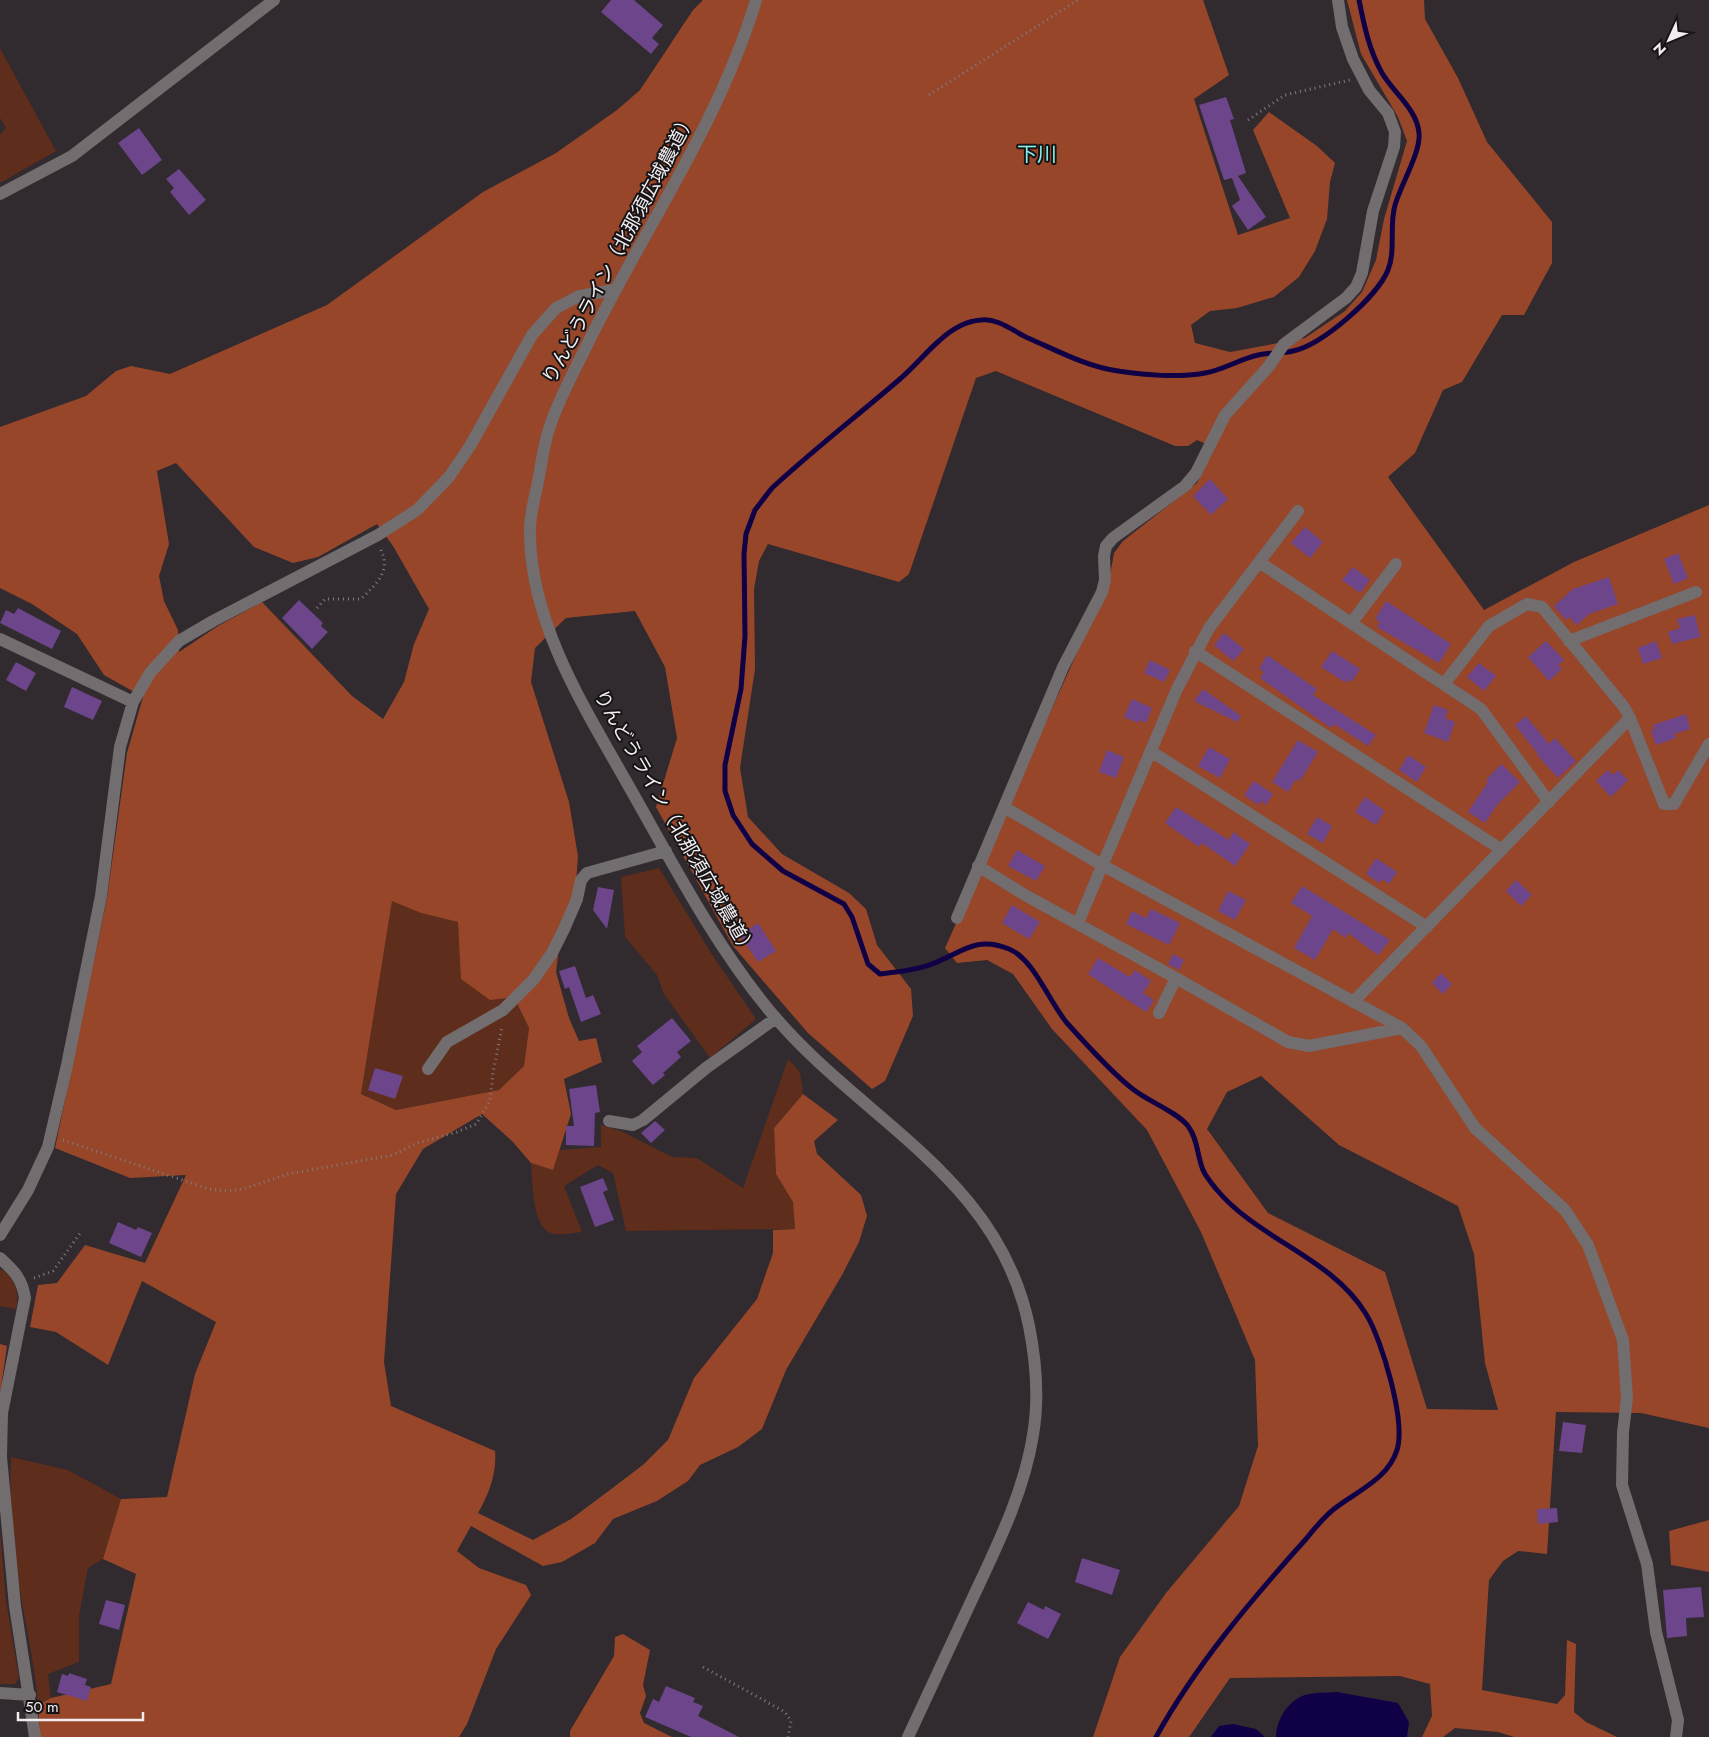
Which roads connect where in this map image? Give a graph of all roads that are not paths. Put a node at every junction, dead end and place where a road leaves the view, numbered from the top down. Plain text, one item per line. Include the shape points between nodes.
1 (274, 0) edge
2 (756, 0) edge
3 (1338, 0) edge
4 (0, 194) edge
5 (614, 290) junction
6 (1298, 511) dead end
7 (1259, 562) junction
8 (1396, 564) dead end
9 (1696, 592) dead end
10 (1352, 622) junction
11 (0, 639) edge
12 (1569, 641) junction
13 (1195, 651) junction
14 (1444, 684) junction
15 (133, 702) junction
16 (1630, 718) junction
17 (1709, 744) edge
18 (1152, 752) junction
19 (1549, 802) junction
20 (1004, 807) junction
21 (1502, 850) junction
22 (666, 851) junction
23 (1102, 865) junction
24 (978, 866) junction
25 (957, 918) dead end
26 (1078, 923) junction
27 (1427, 926) junction
28 (1176, 978) junction
29 (1353, 1002) junction
30 (1159, 1013) dead end
31 (776, 1018) junction
32 (1402, 1028) junction
33 (428, 1068) dead end
34 (609, 1121) dead end
35 (0, 1234) edge
36 (0, 1258) edge
37 (0, 1692) edge
38 (30, 1695) junction
39 (35, 1737) edge
40 (908, 1737) edge
41 (1676, 1737) edge

1 - 4 street via 72,156
2 - 5 street, りんどうライン（北那須広域農道） via 743,44 711,113
3 - 20 street via 1342,27 1353,59 1369,90 1388,114 1395,132 1394,147 1374,211 1356,288 1284,344 1269,366 1225,415 1196,473 1185,486 1106,546 1102,592 1064,667
5 - 15 street via 579,296 556,308 532,335 449,478 417,510 375,537 179,641 150,673
5 - 22 street, りんどうライン（北那須広域農道） via 548,432 529,532 533,578 571,684
6 - 7 street
7 - 10 street
7 - 13 street
8 - 10 street
9 - 12 street
10 - 14 street
11 - 15 street
12 - 14 street via 1542,607 1527,604 1488,626
12 - 16 street
13 - 18 street
13 - 21 street
14 - 19 street via 1481,709
15 - 35 street via 120,747 101,896 48,1147 28,1190
16 - 17 street via 1664,804 1674,804
16 - 19 street
18 - 23 street
18 - 27 street
19 - 21 street
20 - 23 street
20 - 24 street
21 - 27 street
22 - 31 street, りんどうライン（北那須広域農道） via 728,956
22 - 33 street via 587,873 581,880 577,899 552,953 534,979 503,1010 446,1042
23 - 26 street
23 - 29 street
24 - 25 street
24 - 26 street
26 - 28 street
27 - 29 street
28 - 30 street
28 - 32 street via 1288,1042 1309,1046
29 - 32 street
31 - 34 street via 706,1068 643,1120 632,1125
31 - 40 street, りんどうライン（北那須広域農道） via 817,1062 952,1181 984,1220 1009,1264 1024,1302 1033,1348 1036,1385 1034,1429 1027,1468 1008,1520
32 - 41 street via 1420,1046 1475,1128 1565,1210 1588,1245 1624,1340 1627,1398 1622,1485 1647,1564 1656,1632 1678,1720
36 - 38 street via 18,1274 25,1298 2,1413 1,1458 15,1606
37 - 38 street
38 - 39 street

